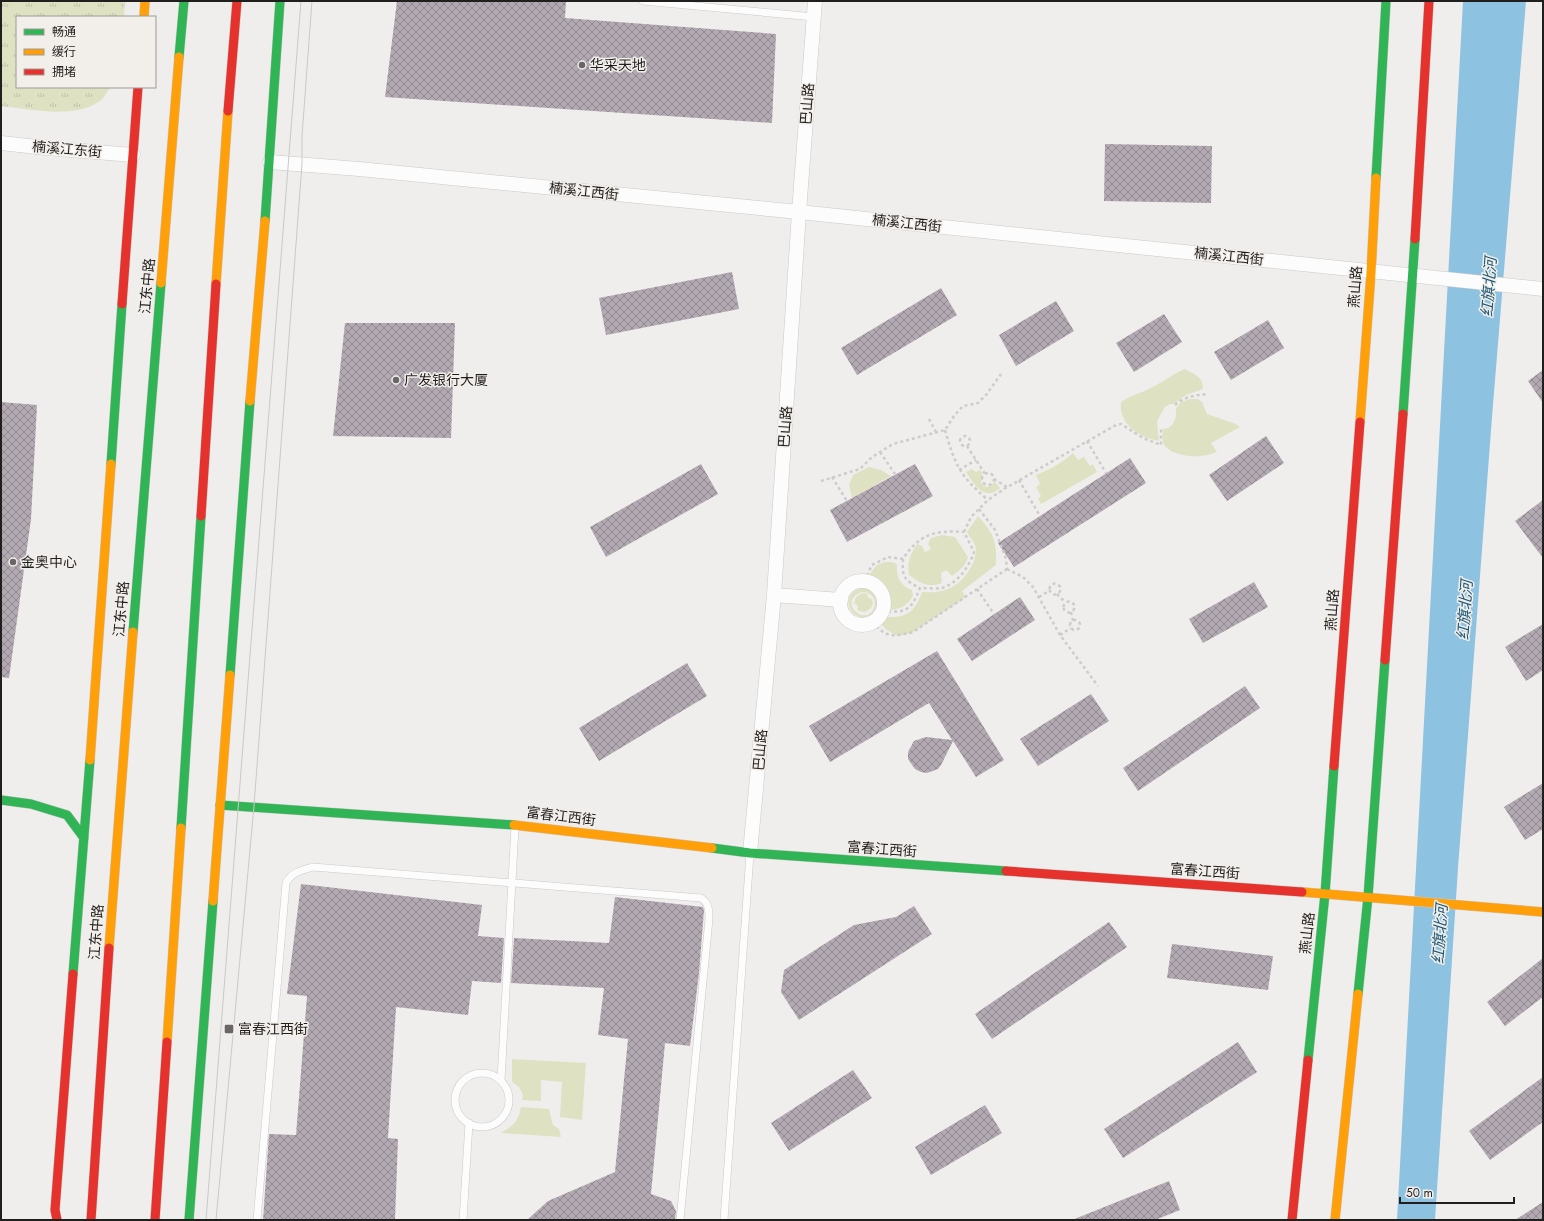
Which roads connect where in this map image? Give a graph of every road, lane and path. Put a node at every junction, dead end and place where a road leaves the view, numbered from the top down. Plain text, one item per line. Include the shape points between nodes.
1 (145, 1) edge
2 (184, 1) edge
3 (237, 1) edge
4 (280, 1) edge
5 (643, 1) edge
6 (815, 1) edge
7 (1386, 1) edge
8 (1429, 1) edge
9 (144, 16) edge
10 (814, 18) junction
11 (138, 88) edge
12 (1, 143) edge
13 (133, 155) junction
14 (270, 162) junction
15 (799, 212) junction
16 (1371, 271) junction
17 (1413, 275) junction
18 (1543, 289) edge
19 (1001, 374) dead end
20 (1208, 394) dead end
21 (1174, 405) dead end
22 (929, 419) dead end
23 (1161, 429) dead end
24 (945, 430) junction
25 (936, 432) junction
26 (1087, 441) junction
27 (967, 446) junction
28 (880, 452) junction
29 (976, 460) junction
30 (959, 470) junction
31 (1106, 473) dead end
32 (896, 474) dead end
33 (986, 474) junction
34 (832, 477) junction
35 (994, 480) junction
36 (1019, 480) junction
37 (821, 481) dead end
38 (1007, 487) junction
39 (988, 500) junction
40 (847, 501) dead end
41 (979, 509) junction
42 (1040, 516) dead end
43 (964, 532) junction
44 (903, 559) junction
45 (1007, 569) junction
46 (864, 581) junction
47 (920, 588) junction
48 (977, 589) junction
49 (1049, 591) junction
50 (1057, 594) junction
51 (774, 595) junction
52 (1039, 597) junction
53 (841, 600) junction
54 (1065, 602) junction
55 (882, 611) junction
56 (1070, 612) junction
57 (994, 614) dead end
58 (1073, 621) junction
59 (872, 622) junction
60 (1071, 628) junction
61 (1060, 635) junction
62 (1098, 686) dead end
63 (1, 800) edge
64 (220, 805) junction
65 (516, 824) junction
66 (84, 838) junction
67 (750, 853) junction
68 (512, 883) junction
69 (1325, 894) junction
70 (1368, 897) junction
71 (1543, 912) edge
72 (501, 1080) junction
73 (469, 1123) junction
74 (57, 1220) edge
75 (91, 1220) edge
76 (155, 1220) edge
77 (189, 1220) edge
78 (257, 1220) edge
79 (463, 1220) edge
80 (680, 1220) edge
81 (724, 1220) edge
82 (1292, 1220) edge
83 (1336, 1220) edge

1 - 9 main road
2 - 75 main road, 江东中路 via 120,799
3 - 76 main road via 223,165
4 - 14 main road
5 - 10 lane
6 - 10 street, 巴山路
7 - 16 main road, 燕山路
8 - 17 main road
10 - 15 street, 巴山路
11 - 13 main road, 江东中路
12 - 13 street, 楠溪江东街
13 - 66 main road, 江东中路
14 - 15 street, 楠溪江西街
14 - 64 main road
15 - 16 street, 楠溪江西街
15 - 51 street, 巴山路
16 - 17 street, 楠溪江西街
16 - 69 main road, 燕山路
17 - 18 street, 楠溪江西街
17 - 70 main road
19 - 24 path via 978,403 962,406
20 - 21 path via 1189,397
22 - 25 path
23 - 26 path via 1161,445 1143,438 1121,424
24 - 25 path
24 - 30 path
25 - 28 path via 893,444
26 - 31 path
26 - 36 path
27 - 27 path via 960,444 963,436 969,438
27 - 29 path
28 - 32 path
28 - 34 path via 860,469
29 - 30 path
29 - 33 path
30 - 39 path
33 - 35 path via 992,474
33 - 35 path via 982,478 984,484 990,485
34 - 37 path
34 - 40 path
35 - 38 path
36 - 38 path
36 - 42 path
38 - 39 path
39 - 41 path
41 - 43 path via 971,517
41 - 45 path via 995,530
43 - 44 path via 946,531 924,536
43 - 47 path via 974,552 970,563 957,579 942,588
44 - 46 path via 888,558 872,565
44 - 47 path via 902,573 909,583
45 - 48 path
45 - 52 path via 1023,577
46 - 53 street via 847,587
46 - 55 street via 880,590 884,604
47 - 55 path via 914,603 901,612
48 - 57 path
48 - 59 path via 913,632 898,636 882,632
49 - 50 path
49 - 50 path via 1050,585 1058,584 1060,589
49 - 52 path
50 - 54 path
51 - 53 street
51 - 67 street, 巴山路
52 - 61 path
53 - 59 street via 843,613 853,622
54 - 56 path via 1064,610
54 - 56 path via 1074,604
55 - 59 street
56 - 58 path
58 - 60 path via 1070,624
58 - 60 path via 1078,621 1079,626 1075,630
60 - 61 path
61 - 62 path
63 - 66 main road via 31,804 67,815
64 - 65 main road, 富春江西街
64 - 77 main road
65 - 67 main road, 富春江西街
65 - 68 lane
66 - 74 main road, 江东中路 via 55,1210
67 - 69 main road, 富春江西街
67 - 81 lane
68 - 72 lane
68 - 78 lane via 313,868 290,876 286,883
68 - 80 lane via 701,898 706,902 708,919
69 - 70 main road, 富春江西街
69 - 82 main road, 燕山路
70 - 71 main road, 富春江西街
70 - 83 main road
72 - 73 lane via 509,1095 509,1103 501,1119 486,1126
72 - 73 lane via 494,1075 475,1073 460,1083 455,1101 462,1117
73 - 79 lane

